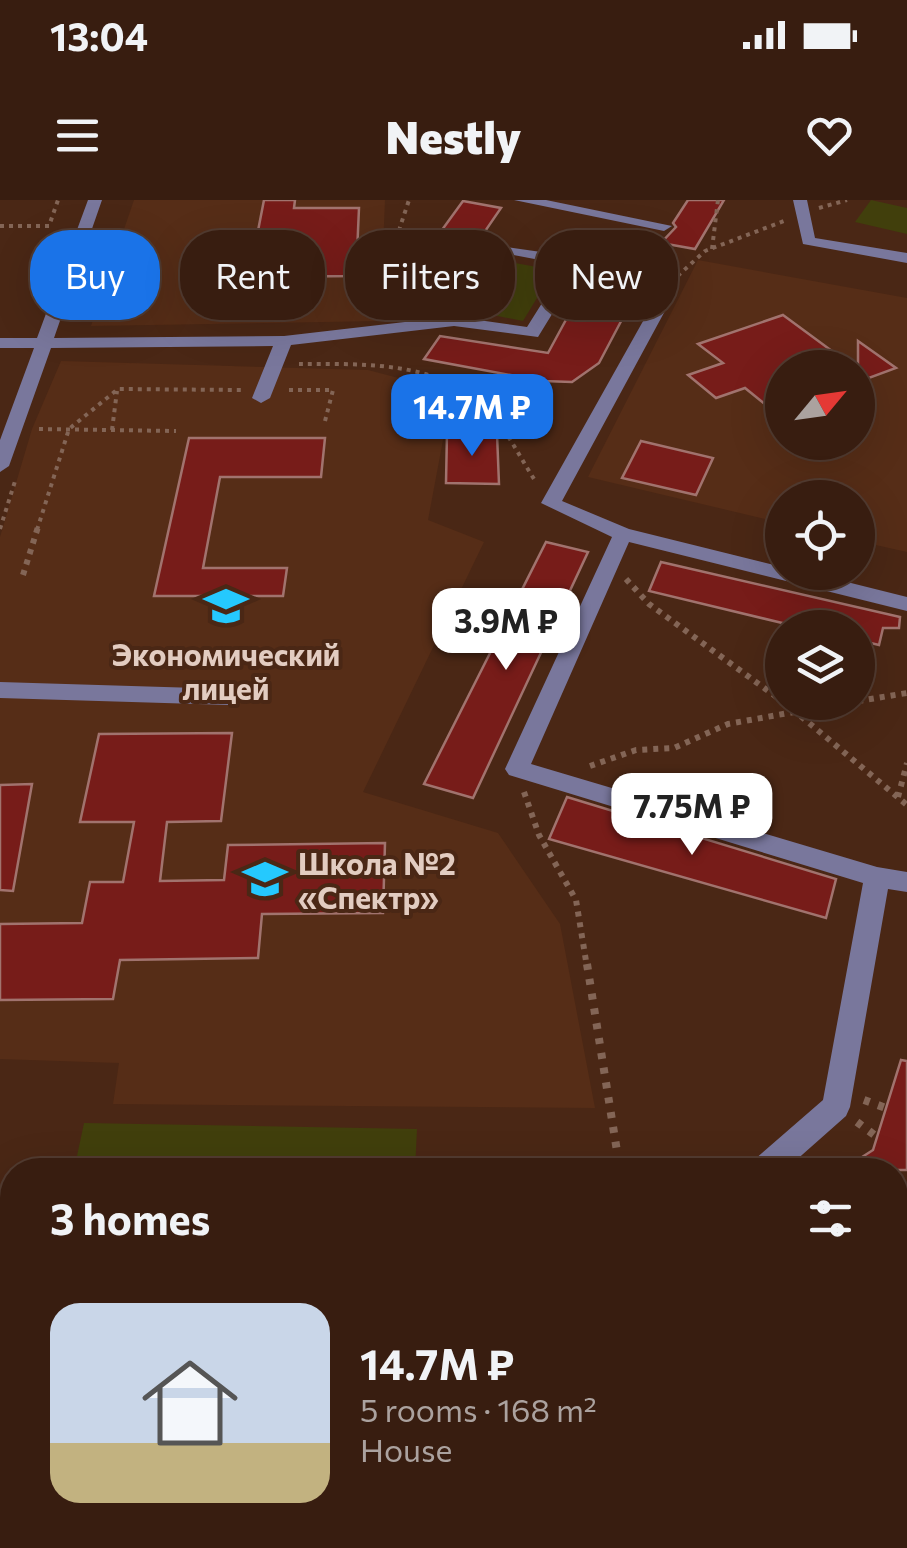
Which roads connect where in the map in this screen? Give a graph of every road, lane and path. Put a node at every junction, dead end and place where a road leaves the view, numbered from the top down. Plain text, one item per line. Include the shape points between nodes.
1 (58, 200) edge
2 (95, 200) edge
3 (409, 200) edge
4 (521, 200) edge
5 (718, 200) edge
6 (847, 200) edge
7 (800, 207) edge
8 (0, 226) edge
9 (664, 226) dead end
10 (712, 249) junction
11 (907, 258) edge
12 (678, 267) edge
13 (652, 320) edge
14 (454, 321) junction
15 (386, 332) junction
16 (0, 342) edge
17 (46, 342) junction
18 (284, 342) junction
19 (273, 363) junction
20 (118, 389) junction
21 (263, 394) junction
22 (324, 426) dead end
23 (32, 428) dead end
24 (69, 429) junction
25 (112, 430) junction
26 (176, 431) dead end
27 (0, 466) edge
28 (552, 503) junction
29 (623, 534) junction
30 (613, 558) junction
31 (24, 575) dead end
32 (907, 604) edge
33 (765, 688) edge
34 (0, 690) edge
35 (907, 693) edge
36 (230, 697) dead end
37 (875, 698) edge
38 (765, 719) edge
39 (806, 720) edge
40 (907, 763) edge
41 (517, 769) junction
42 (550, 779) junction
43 (898, 797) junction
44 (907, 805) edge
45 (877, 877) junction
46 (907, 882) edge
47 (618, 1158) edge
48 (778, 1158) edge

1 - 8 path via 49,226
2 - 17 street
3 - 15 path
4 - 9 street
5 - 10 path
6 - 7 path
7 - 10 path
7 - 11 street via 808,240
10 - 12 path
13 - 28 street
14 - 14 street via 532,333 576,262 498,248
14 - 15 street
15 - 18 street
16 - 17 street
17 - 18 street
17 - 27 street
18 - 19 street
19 - 21 street
19 - 28 path via 412,370 458,383 493,416
20 - 21 path
20 - 24 path
20 - 25 path
21 - 22 path via 333,390
23 - 24 path
24 - 25 path
24 - 31 path
25 - 26 path
28 - 29 street
29 - 30 street
29 - 32 street
30 - 33 path via 649,604
30 - 41 street
34 - 36 street
35 - 37 path
38 - 42 path
39 - 43 path
40 - 43 path
41 - 42 street
41 - 47 path via 539,836 576,900
42 - 45 street
43 - 44 path
45 - 46 street
45 - 48 street via 836,1107

